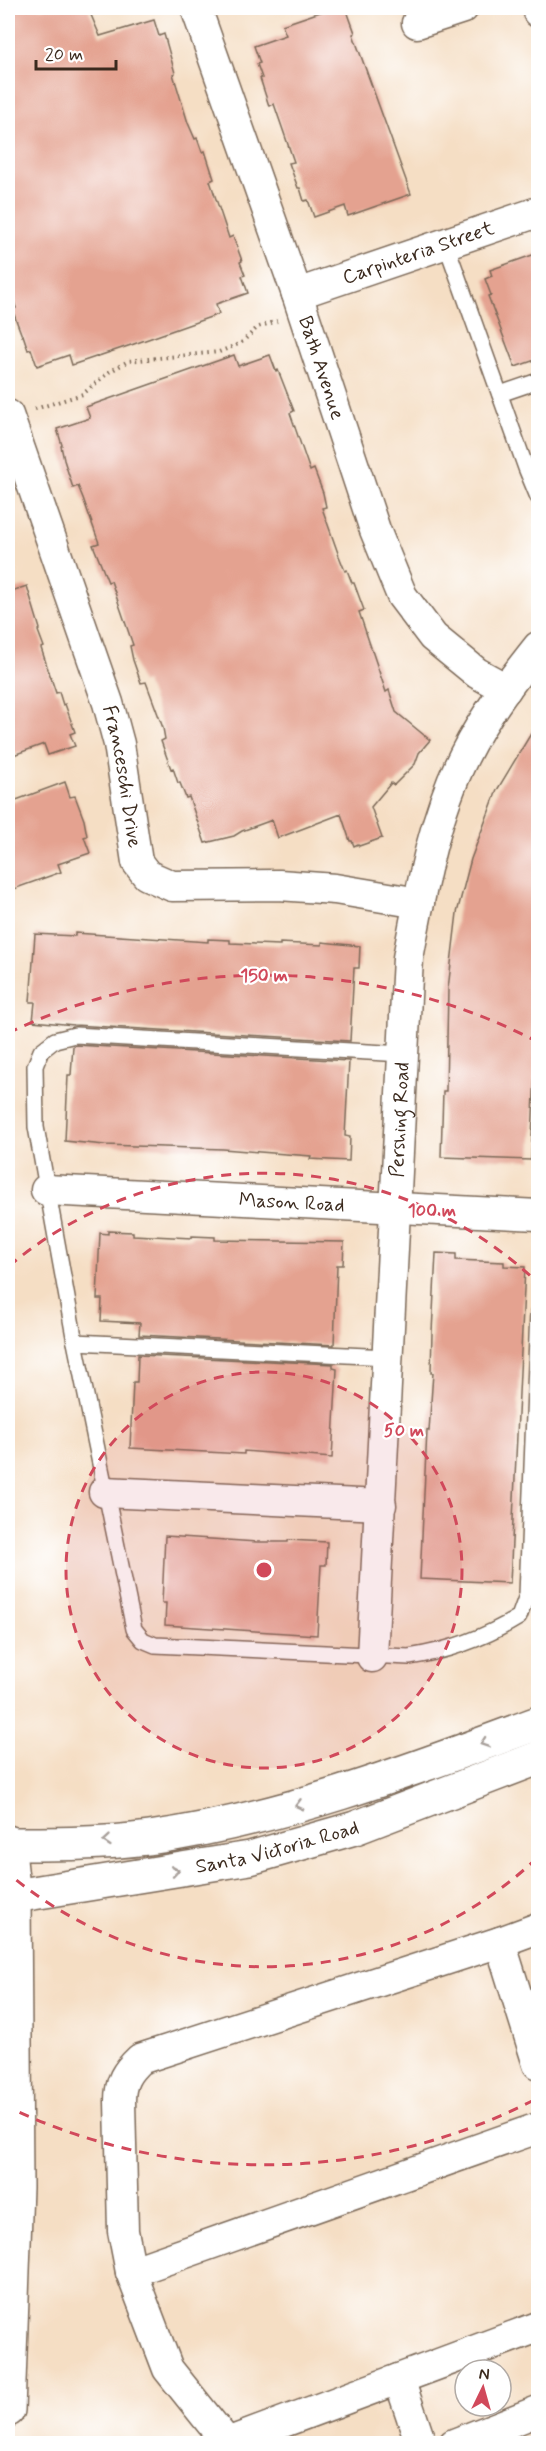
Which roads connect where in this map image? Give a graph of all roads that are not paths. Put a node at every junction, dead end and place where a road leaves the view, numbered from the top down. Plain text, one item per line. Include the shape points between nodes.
1 (196, 8) edge
2 (463, 8) edge
3 (537, 8) edge
4 (538, 12) edge
5 (417, 23) dead end
6 (538, 212) edge
7 (446, 244) junction
8 (301, 304) junction
9 (538, 381) edge
10 (500, 394) junction
11 (8, 416) edge
12 (538, 497) edge
13 (538, 647) edge
14 (506, 689) junction
15 (419, 903) junction
16 (403, 1054) junction
17 (46, 1190) junction
18 (396, 1207) junction
19 (538, 1215) edge
20 (538, 1312) edge
21 (75, 1342) junction
22 (388, 1357) junction
23 (104, 1492) junction
24 (381, 1505) junction
25 (372, 1657) junction
26 (538, 1724) edge
27 (538, 1758) edge
28 (8, 1843) edge
29 (11, 1897) edge
30 (538, 1928) edge
31 (500, 1942) junction
32 (538, 2064) edge
33 (538, 2128) edge
34 (131, 2272) junction
35 (538, 2327) edge
36 (399, 2379) junction
37 (8, 2410) edge
38 (538, 2411) edge
39 (228, 2443) edge
40 (421, 2444) edge
41 (454, 2444) edge

1 - 8 street, Bath Avenue
2 - 5 street
3 - 4 street
6 - 7 street, Carpinteria Street
7 - 8 street, Carpinteria Street
7 - 10 lane
8 - 14 street, Bath Avenue via 375,530 402,596 433,637 477,673
9 - 10 lane
10 - 12 lane
11 - 15 street, Franceschi Drive via 108,703 119,744 137,862 147,875 172,886 279,885 335,889
13 - 14 street, Pershing Road
14 - 15 street, Pershing Road via 464,757 440,820
15 - 16 street, Pershing Road via 408,958
16 - 17 lane via 75,1035 55,1040 41,1051 35,1066 36,1127
16 - 18 street, Pershing Road
17 - 18 street, Mason Road
17 - 21 lane
18 - 19 street, Mason Road
18 - 22 street, Pershing Road
20 - 25 lane via 526,1595 519,1617 494,1632 438,1652
21 - 22 lane
21 - 23 lane
22 - 24 street, Pershing Road
23 - 24 street
23 - 25 lane via 129,1616 143,1640 155,1645
24 - 25 street, Pershing Road
26 -> 28 street, Santa Victoria Road via 301,1805 221,1825 78,1844
29 -> 27 street, Santa Victoria Road via 250,1858 355,1828
28 - 29 street
29 - 37 street via 16,2187
30 - 31 street
31 - 32 street
31 - 34 street via 140,2059 120,2085 123,2231
33 - 34 street
34 - 39 street via 168,2369
35 - 36 street
36 - 39 street
36 - 40 street
38 - 41 street

